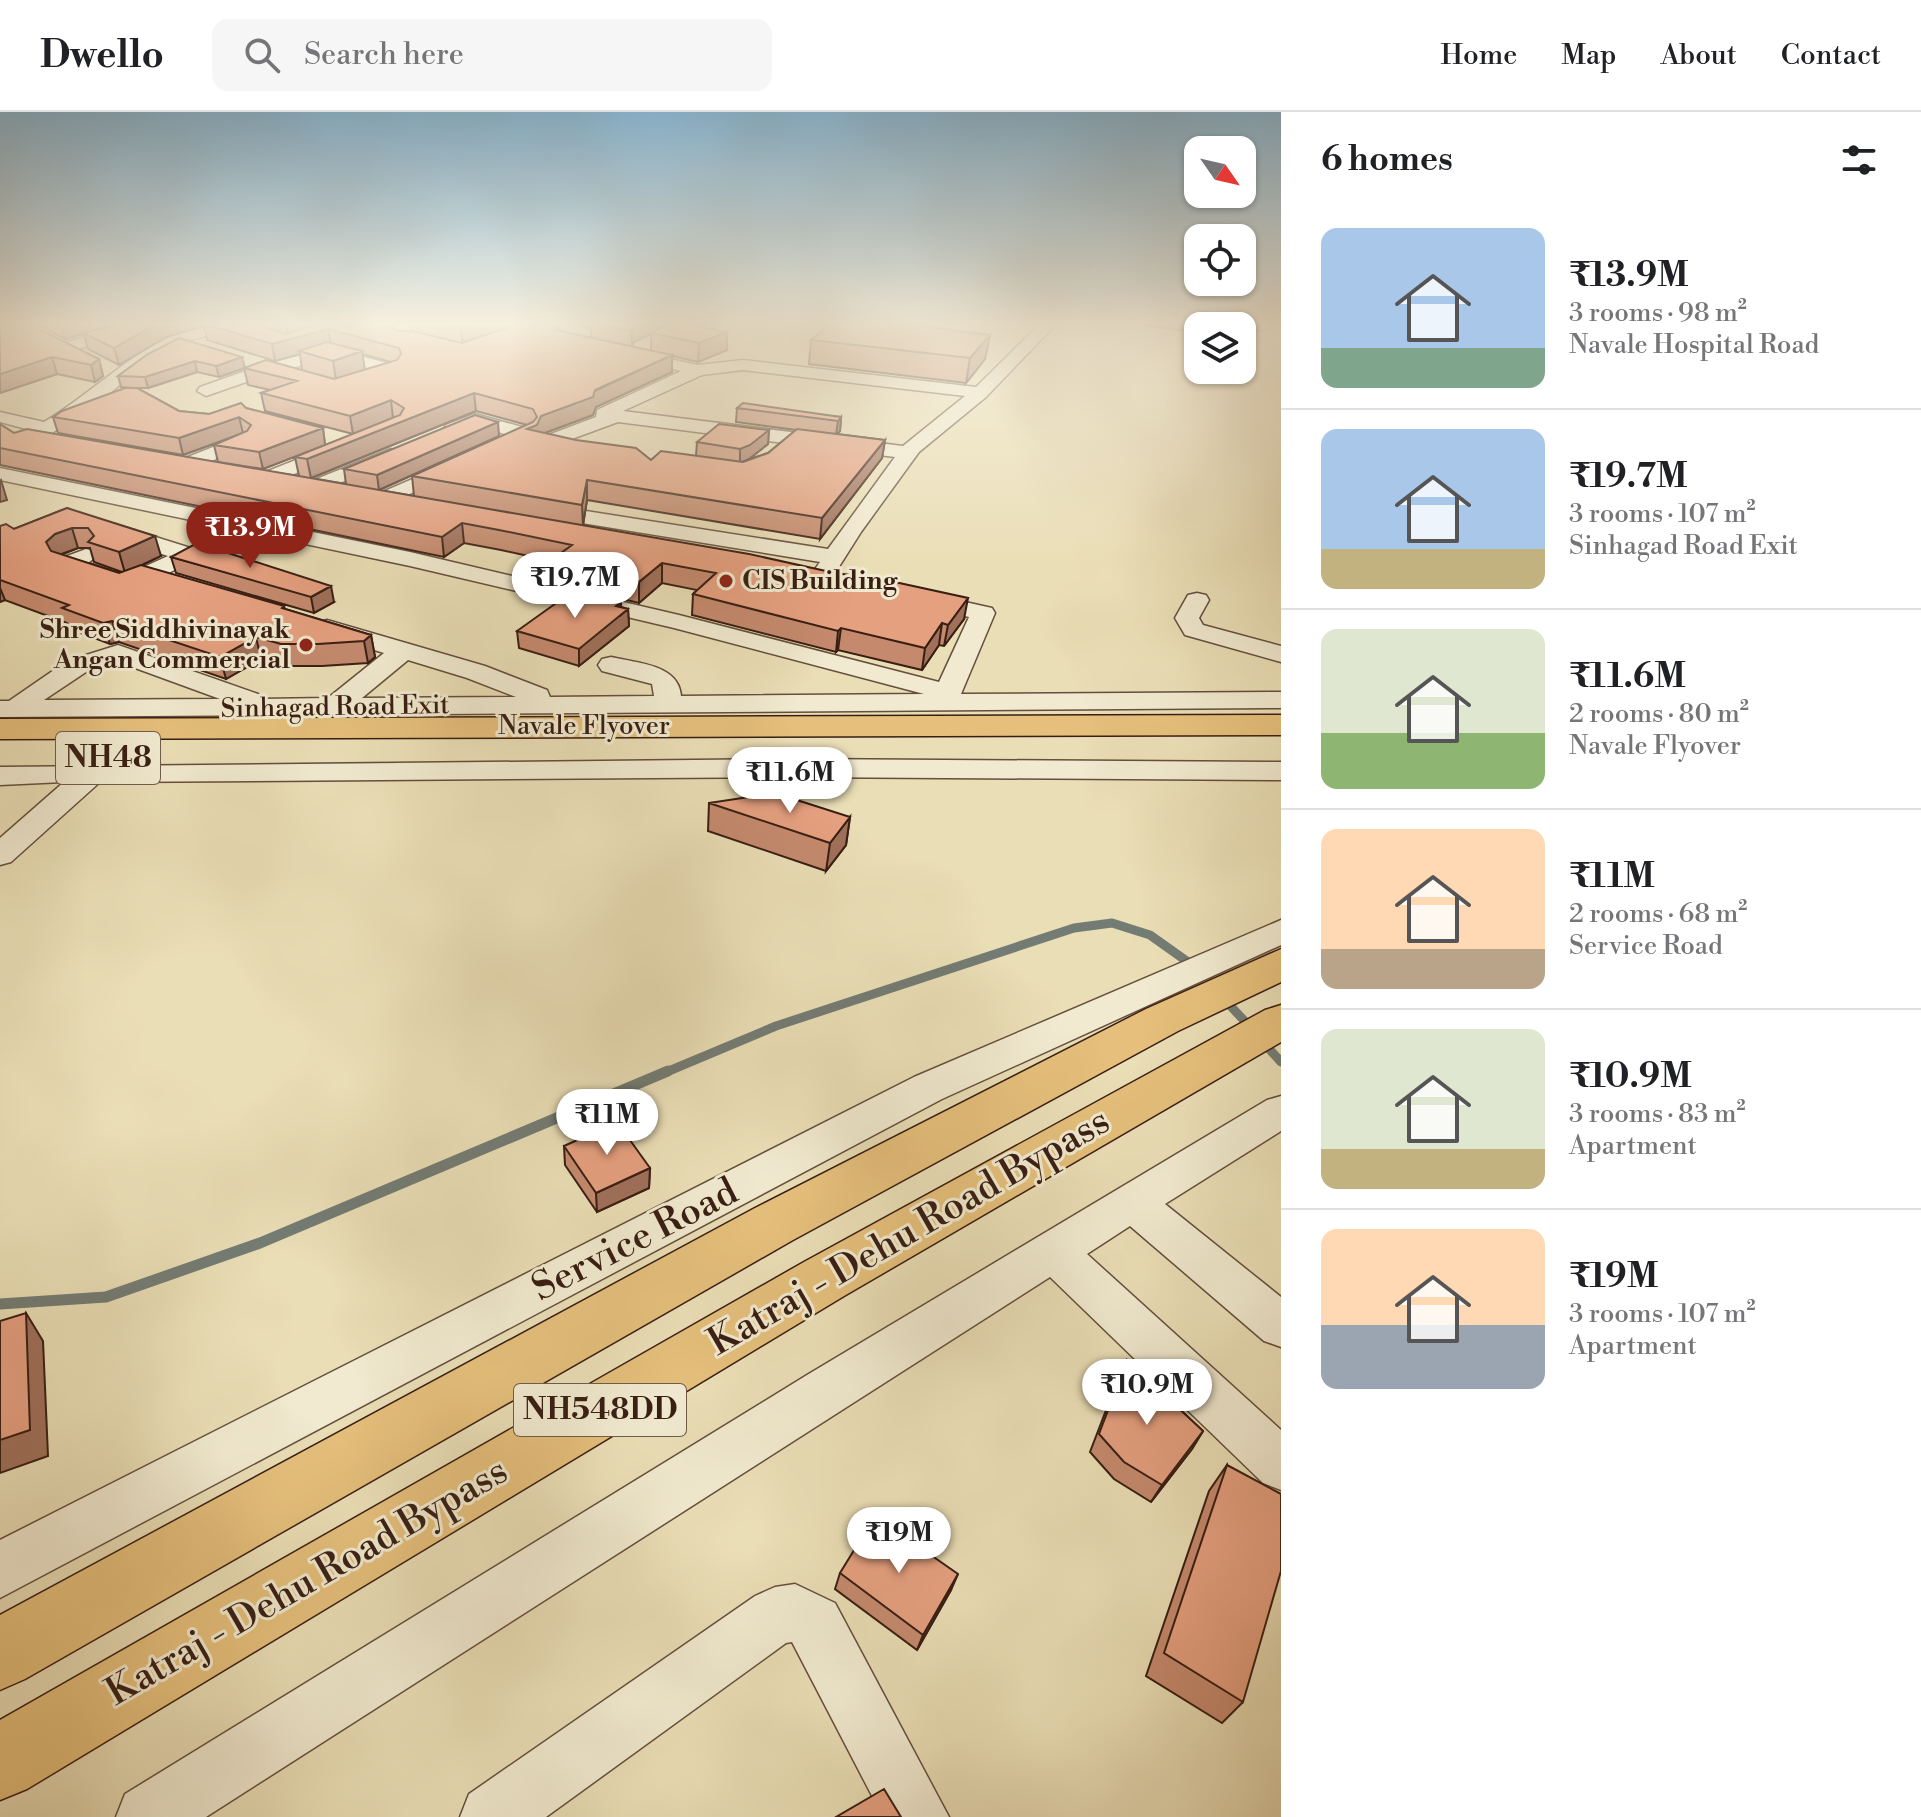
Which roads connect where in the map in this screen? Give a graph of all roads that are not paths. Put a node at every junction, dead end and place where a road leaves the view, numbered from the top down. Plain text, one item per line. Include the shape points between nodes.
1 (86, 403) edge
2 (627, 403) edge
3 (969, 403) edge
4 (0, 417) edge
5 (606, 419) junction
6 (47, 428) junction
7 (0, 432) edge
8 (322, 435) edge
9 (434, 437) edge
10 (791, 438) junction
11 (28, 439) junction
12 (550, 441) junction
13 (241, 442) edge
14 (64, 445) edge
15 (407, 449) edge
16 (0, 450) edge
17 (526, 450) edge
18 (909, 453) junction
19 (607, 455) edge
20 (769, 457) edge
21 (0, 474) edge
22 (471, 479) edge
23 (262, 480) junction
24 (311, 488) junction
25 (444, 494) edge
26 (380, 500) junction
27 (506, 504) edge
28 (419, 507) edge
29 (83, 521) edge
30 (527, 526) edge
31 (86, 556) edge
32 (775, 569) edge
33 (820, 570) junction
34 (145, 575) junction
35 (176, 584) edge
36 (851, 584) edge
37 (895, 594) edge
38 (1197, 600) dead end
39 (297, 619) edge
40 (404, 650) junction
41 (1281, 654) edge
42 (611, 665) dead end
43 (946, 698) junction
44 (1281, 700) edge
45 (668, 703) junction
46 (338, 704) junction
47 (557, 704) junction
48 (272, 708) junction
49 (61, 710) joint
50 (4, 715) edge
51 (1281, 725) edge
52 (1281, 755) edge
53 (0, 758) edge
54 (1281, 771) edge
55 (92, 773) junction
56 (0, 776) edge
57 (0, 855) edge
58 (1281, 931) edge
59 (1252, 966) edge
60 (1146, 1010) junction
61 (1281, 1021) edge
62 (1271, 1117) edge
63 (1132, 1202) junction
64 (1055, 1253) junction
65 (1281, 1326) edge
66 (1281, 1465) edge
67 (0, 1570) edge
68 (0, 1654) edge
69 (0, 1762) edge
70 (148, 1817) edge
71 (492, 1817) edge
72 (917, 1817) edge

1 - 6 street
2 - 5 street via 600,415
3 - 18 street
4 - 6 street
5 - 10 street via 616,416
5 - 12 street
6 - 11 street
7 - 11 street
8 - 23 street via 360,441
9 - 26 street via 475,420 526,434
10 - 18 street
10 - 20 street
11 - 14 street
11 - 16 street
12 - 17 street
12 - 19 street
13 - 23 street via 174,464
15 - 24 street
18 - 33 street
21 - 43 street via 410,559 679,622
22 - 25 street
23 - 24 street
24 - 26 street
26 - 28 street
27 - 33 street
29 - 34 street via 189,555
30 - 32 street
31 - 34 street via 67,564 126,584
33 - 36 street
34 - 35 street
37 - 43 street via 983,613
38 - 41 street via 1187,618 1194,630
39 - 40 street
40 - 46 street
40 - 47 street
42 - 45 street via 661,678
43 - 44 street
43 - 45 street, Sinhagad Road Exit
45 - 47 street, Sinhagad Road Exit
46 - 47 street, Sinhagad Road Exit
46 - 48 street, Sinhagad Road Exit
48 - 49 street, Sinhagad Road Exit
48 - 50 street via 118,653 77,666
49 - 50 highway
50 - 51 highway, Navale Flyover / NH48 via 175,729
52 - 53 highway, Navale Flyover / NH48
54 - 55 street
55 - 56 street
55 - 57 street
58 - 59 street
59 - 60 highway, Katraj - Dehu Road Bypass / NH548DD
60 - 67 street, Service Road via 928,1088
60 - 68 highway, Katraj - Dehu Road Bypass / NH548DD via 774,1224
61 - 69 highway, Katraj - Dehu Road Bypass / NH548DD via 838,1271
62 - 63 street
63 - 64 street
63 - 65 street
64 - 66 street
64 - 70 street via 811,1400
71 - 72 street via 775,1616 795,1613 815,1623

